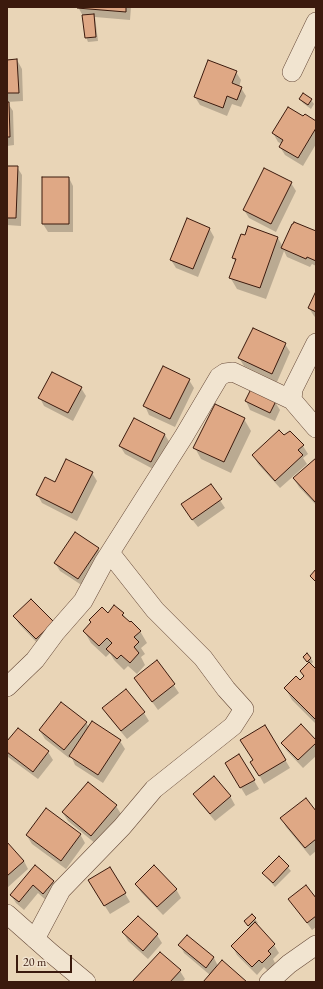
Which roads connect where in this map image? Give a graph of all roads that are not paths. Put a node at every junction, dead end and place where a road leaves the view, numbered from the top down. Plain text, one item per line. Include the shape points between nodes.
1 (316, 22) edge
2 (292, 72) dead end
3 (316, 343) edge
4 (292, 400) junction
5 (316, 428) edge
6 (110, 553) junction
7 (7, 687) edge
8 (11, 922) edge
9 (35, 939) junction
10 (316, 945) edge
11 (86, 982) edge
12 (269, 982) edge

1 - 2 street
3 - 4 street via 293,389
4 - 5 street
4 - 6 street via 233,372 219,377
6 - 7 street via 83,601 35,660
6 - 9 street via 155,610 203,658 244,709 233,726 154,789 122,827 61,890
8 - 9 street
9 - 11 street
10 - 12 street via 288,964

